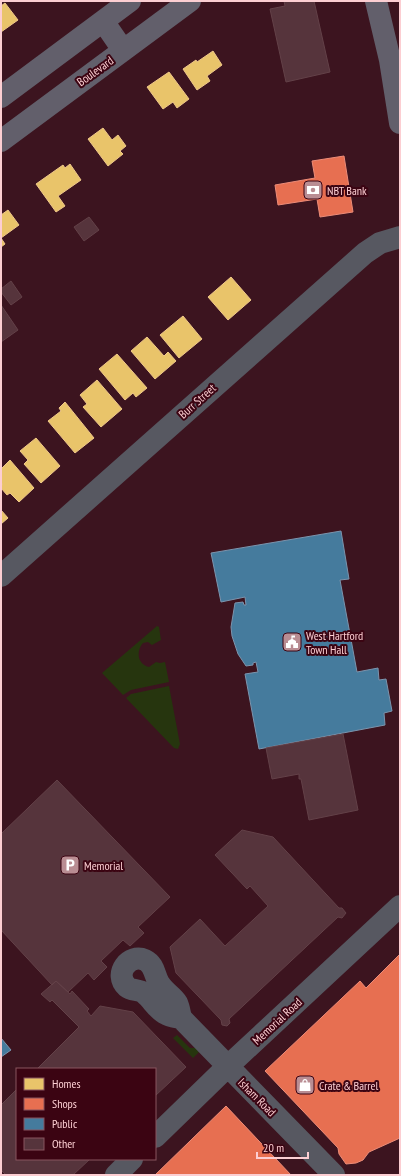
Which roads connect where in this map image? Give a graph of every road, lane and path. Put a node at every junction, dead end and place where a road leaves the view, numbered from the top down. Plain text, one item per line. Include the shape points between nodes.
1 (130, 1) edge
2 (190, 1) edge
3 (376, 1) edge
4 (103, 22) junction
5 (123, 50) junction
6 (1, 97) edge
7 (400, 118) edge
8 (1, 141) edge
9 (400, 237) edge
10 (1, 576) edge
11 (400, 906) edge
12 (181, 1018) dead end
13 (227, 1067) junction
14 (156, 1136) edge
15 (131, 1160) edge
16 (116, 1175) edge
17 (334, 1175) edge

1 - 4 main road
2 - 5 main road, Boulevard
3 - 7 main road
4 - 5 main road
4 - 6 main road
5 - 8 main road, Boulevard
9 - 10 street, Burr Street via 380,243 365,253
11 - 13 street, Memorial Road
12 - 13 street, Isham Road
13 - 14 street, Memorial Road
13 - 17 street, Isham Road
15 - 16 street

